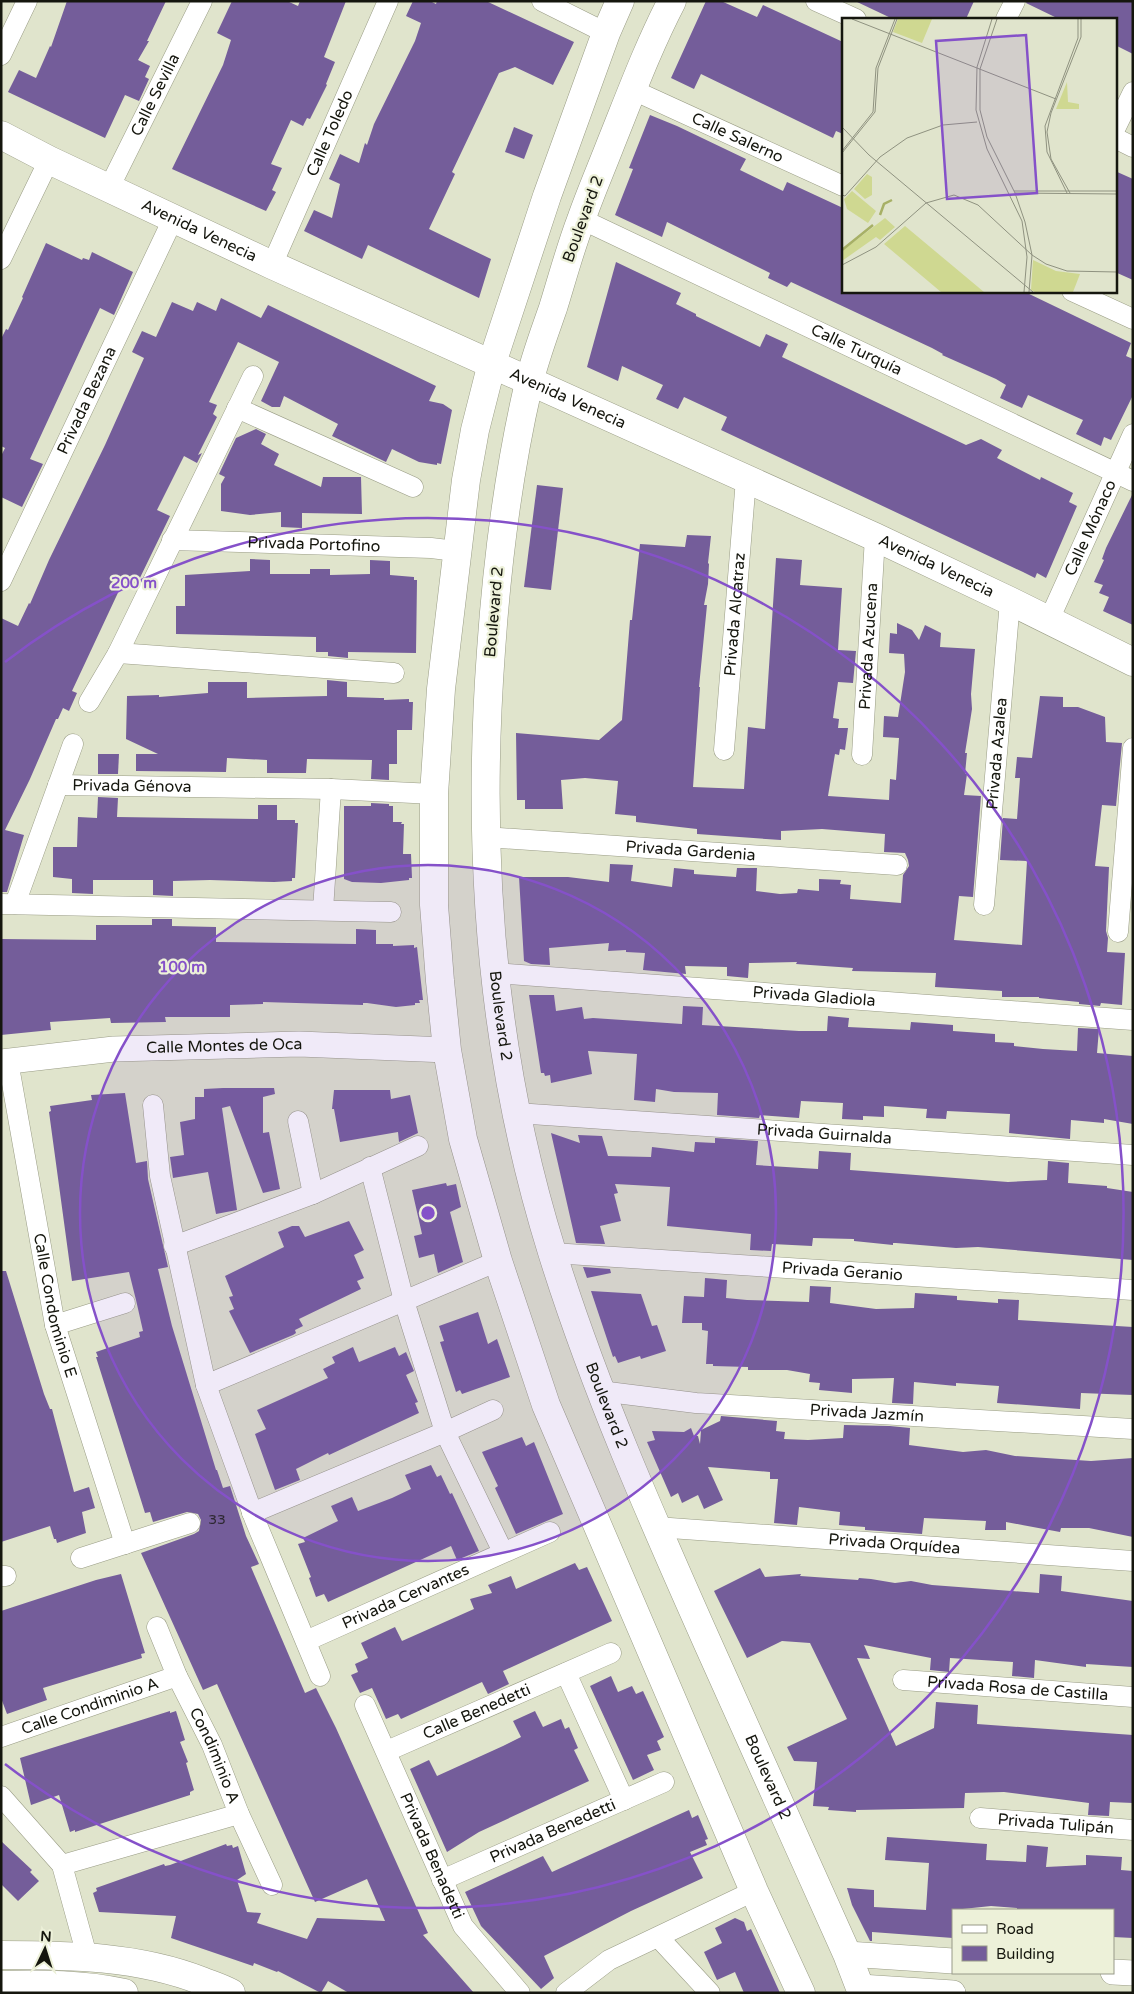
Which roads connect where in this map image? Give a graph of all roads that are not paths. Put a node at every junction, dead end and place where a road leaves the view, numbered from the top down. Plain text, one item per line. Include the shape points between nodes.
1 (26, 1) edge
2 (202, 1) edge
3 (388, 1) edge
4 (542, 1) edge
5 (620, 1) edge
6 (672, 1) edge
7 (816, 1) edge
8 (1015, 1) edge
9 (850, 11) edge
10 (1006, 18) edge
11 (606, 33) junction
12 (1, 55) edge
13 (633, 90) junction
14 (1133, 92) edge
15 (1116, 127) edge
16 (1, 135) edge
17 (1116, 138) edge
18 (1133, 147) edge
19 (49, 160) junction
20 (842, 186) edge
21 (109, 188) junction
22 (173, 219) junction
23 (581, 220) junction
24 (1, 259) edge
25 (272, 265) junction
26 (1074, 292) edge
27 (1133, 319) edge
28 (492, 363) junction
29 (254, 376) dead end
30 (529, 380) junction
31 (237, 408) junction
32 (1133, 434) edge
33 (1124, 477) edge
34 (746, 479) junction
35 (413, 487) dead end
36 (875, 537) junction
37 (172, 540) junction
38 (456, 551) junction
39 (1, 581) edge
40 (1010, 601) junction
41 (1049, 620) junction
42 (118, 653) junction
43 (1133, 662) edge
44 (394, 673) dead end
45 (88, 702) dead end
46 (73, 744) dead end
47 (1133, 748) edge
48 (724, 750) dead end
49 (862, 755) dead end
50 (58, 785) junction
51 (331, 789) junction
52 (434, 794) junction
53 (485, 837) junction
54 (897, 865) dead end
55 (8, 904) edge
56 (984, 905) dead end
57 (323, 910) junction
58 (391, 912) dead end
59 (1118, 932) dead end
60 (495, 973) junction
61 (1133, 1020) edge
62 (447, 1050) junction
63 (5, 1062) edge
64 (153, 1104) dead end
65 (516, 1113) junction
66 (298, 1121) dead end
67 (418, 1146) dead end
68 (1133, 1155) edge
69 (370, 1167) junction
70 (313, 1194) junction
71 (174, 1246) junction
72 (552, 1253) junction
73 (498, 1261) junction
74 (1133, 1290) edge
75 (404, 1301) junction
76 (125, 1303) dead end
77 (55, 1325) junction
78 (206, 1385) junction
79 (600, 1391) junction
80 (493, 1410) dead end
81 (1133, 1430) edge
82 (445, 1432) junction
83 (252, 1513) junction
84 (190, 1523) dead end
85 (656, 1527) junction
86 (550, 1532) dead end
87 (125, 1544) junction
88 (503, 1552) junction
89 (81, 1558) dead end
90 (1133, 1561) edge
91 (157, 1627) dead end
92 (306, 1641) junction
93 (611, 1653) dead end
94 (566, 1673) junction
95 (177, 1676) junction
96 (320, 1676) dead end
97 (903, 1680) dead end
98 (1133, 1697) edge
99 (365, 1705) dead end
100 (1, 1737) edge
101 (387, 1751) junction
102 (664, 1782) dead end
103 (1, 1796) edge
104 (624, 1800) junction
105 (239, 1814) junction
106 (980, 1818) dead end
107 (1133, 1830) edge
108 (62, 1866) junction
109 (442, 1880) junction
110 (272, 1885) dead end
111 (754, 1891) junction
112 (658, 1938) junction
113 (847, 1954) junction
114 (1, 1955) edge
115 (87, 1956) junction
116 (952, 1961) edge
117 (1114, 1972) edge
118 (1133, 1973) edge
119 (1, 1985) edge
120 (861, 1990) edge
121 (124, 1993) edge
122 (231, 1993) edge
123 (520, 1993) edge
124 (566, 1993) edge
125 (710, 1993) edge
126 (801, 1993) edge
127 (953, 1993) edge

1 - 12 street
2 - 21 street, Calle Sevilla
3 - 25 street, Calle Toledo
4 - 11 street
5 - 11 main road
6 - 13 main road, Boulevard 2
7 - 9 street
8 - 10 street
11 - 28 main road via 547,196
13 - 20 street, Calle Salerno
13 - 23 main road, Boulevard 2
14 - 15 street
16 - 19 main road, Avenida Venecia
17 - 18 street
19 - 21 main road, Avenida Venecia
19 - 24 street
21 - 22 main road, Avenida Venecia
22 - 25 main road, Avenida Venecia
22 - 39 street, Privada Bezana
23 - 30 main road, Boulevard 2
23 - 33 street, Calle Turquía
25 - 28 main road, Avenida Venecia
26 - 27 street
28 - 30 main road, Avenida Venecia
28 - 38 main road via 474,438
29 - 31 street
30 - 34 main road, Avenida Venecia
30 - 53 main road, Boulevard 2 via 508,490 495,591 484,744
31 - 35 street
31 - 37 street
32 - 33 street, Calle Mónaco
33 - 41 street, Calle Mónaco
34 - 36 main road, Avenida Venecia
34 - 48 street, Privada Alcatraz
36 - 40 main road, Avenida Venecia
36 - 49 street, Privada Azucena
37 - 38 street, Privada Portofino
37 - 42 street
38 - 52 main road
40 - 41 main road, Avenida Venecia
40 - 56 street, Privada Azalea
41 - 43 main road, Avenida Venecia
42 - 44 street
42 - 45 street
46 - 50 street
47 - 59 street
50 - 51 street, Privada Génova
50 - 55 street, Privada Génova
51 - 52 street, Privada Génova
51 - 57 street
52 - 62 main road via 434,905
53 - 54 street, Privada Gardenia
53 - 60 main road, Boulevard 2
55 - 57 street, Privada Génova
57 - 58 street, Privada Génova
60 - 61 street, Privada Gladiola
60 - 65 main road, Boulevard 2
62 - 63 street, Calle Montes de Oca via 298,1044 114,1049
62 - 73 main road via 463,1139
63 - 77 street, Calle Condominio E
64 - 71 street via 160,1176
65 - 68 street, Privada Guirnalda
65 - 72 main road, Boulevard 2
66 - 70 street
67 - 69 street
69 - 70 street
69 - 75 street
70 - 71 street
71 - 78 street
72 - 74 street, Privada Geranio
72 - 79 main road, Boulevard 2
73 - 75 street
73 - 111 main road via 546,1405
75 - 78 street
75 - 82 street
76 - 77 street
77 - 87 street, Calle Condominio E
78 - 83 street
79 - 81 street, Privada Jazmín via 696,1403
79 - 85 main road, Boulevard 2
80 - 82 street
82 - 83 street
82 - 88 street
83 - 92 street
84 - 87 street
85 - 90 street, Privada Orquídea
85 - 113 main road, Boulevard 2
86 - 88 street, Privada Cervantes
87 - 89 street
88 - 92 street, Privada Cervantes
91 - 95 street, Condiminio A
92 - 96 street
93 - 94 street, Calle Benedetti
94 - 101 street, Calle Benedetti
94 - 104 street
95 - 100 street, Calle Condiminio A
95 - 105 street, Condiminio A via 212,1745
97 - 98 street, Privada Rosa de Castilla
99 - 101 street, Privada Benadetti
101 - 109 street, Privada Benadetti
102 - 104 street, Privada Benedetti
103 - 108 street
104 - 109 street, Privada Benedetti
105 - 108 street
105 - 110 street, Condiminio A
106 - 107 street, Privada Tulipán
108 - 115 street
109 - 123 street, Privada Benadetti via 463,1926
111 - 112 street
111 - 126 main road
112 - 124 street via 609,1960
112 - 125 street
113 - 116 street
113 - 120 main road, Boulevard 2
114 - 115 main road
115 - 122 main road via 178,1971
117 - 118 street
119 - 121 main road via 43,1984
120 - 127 street

